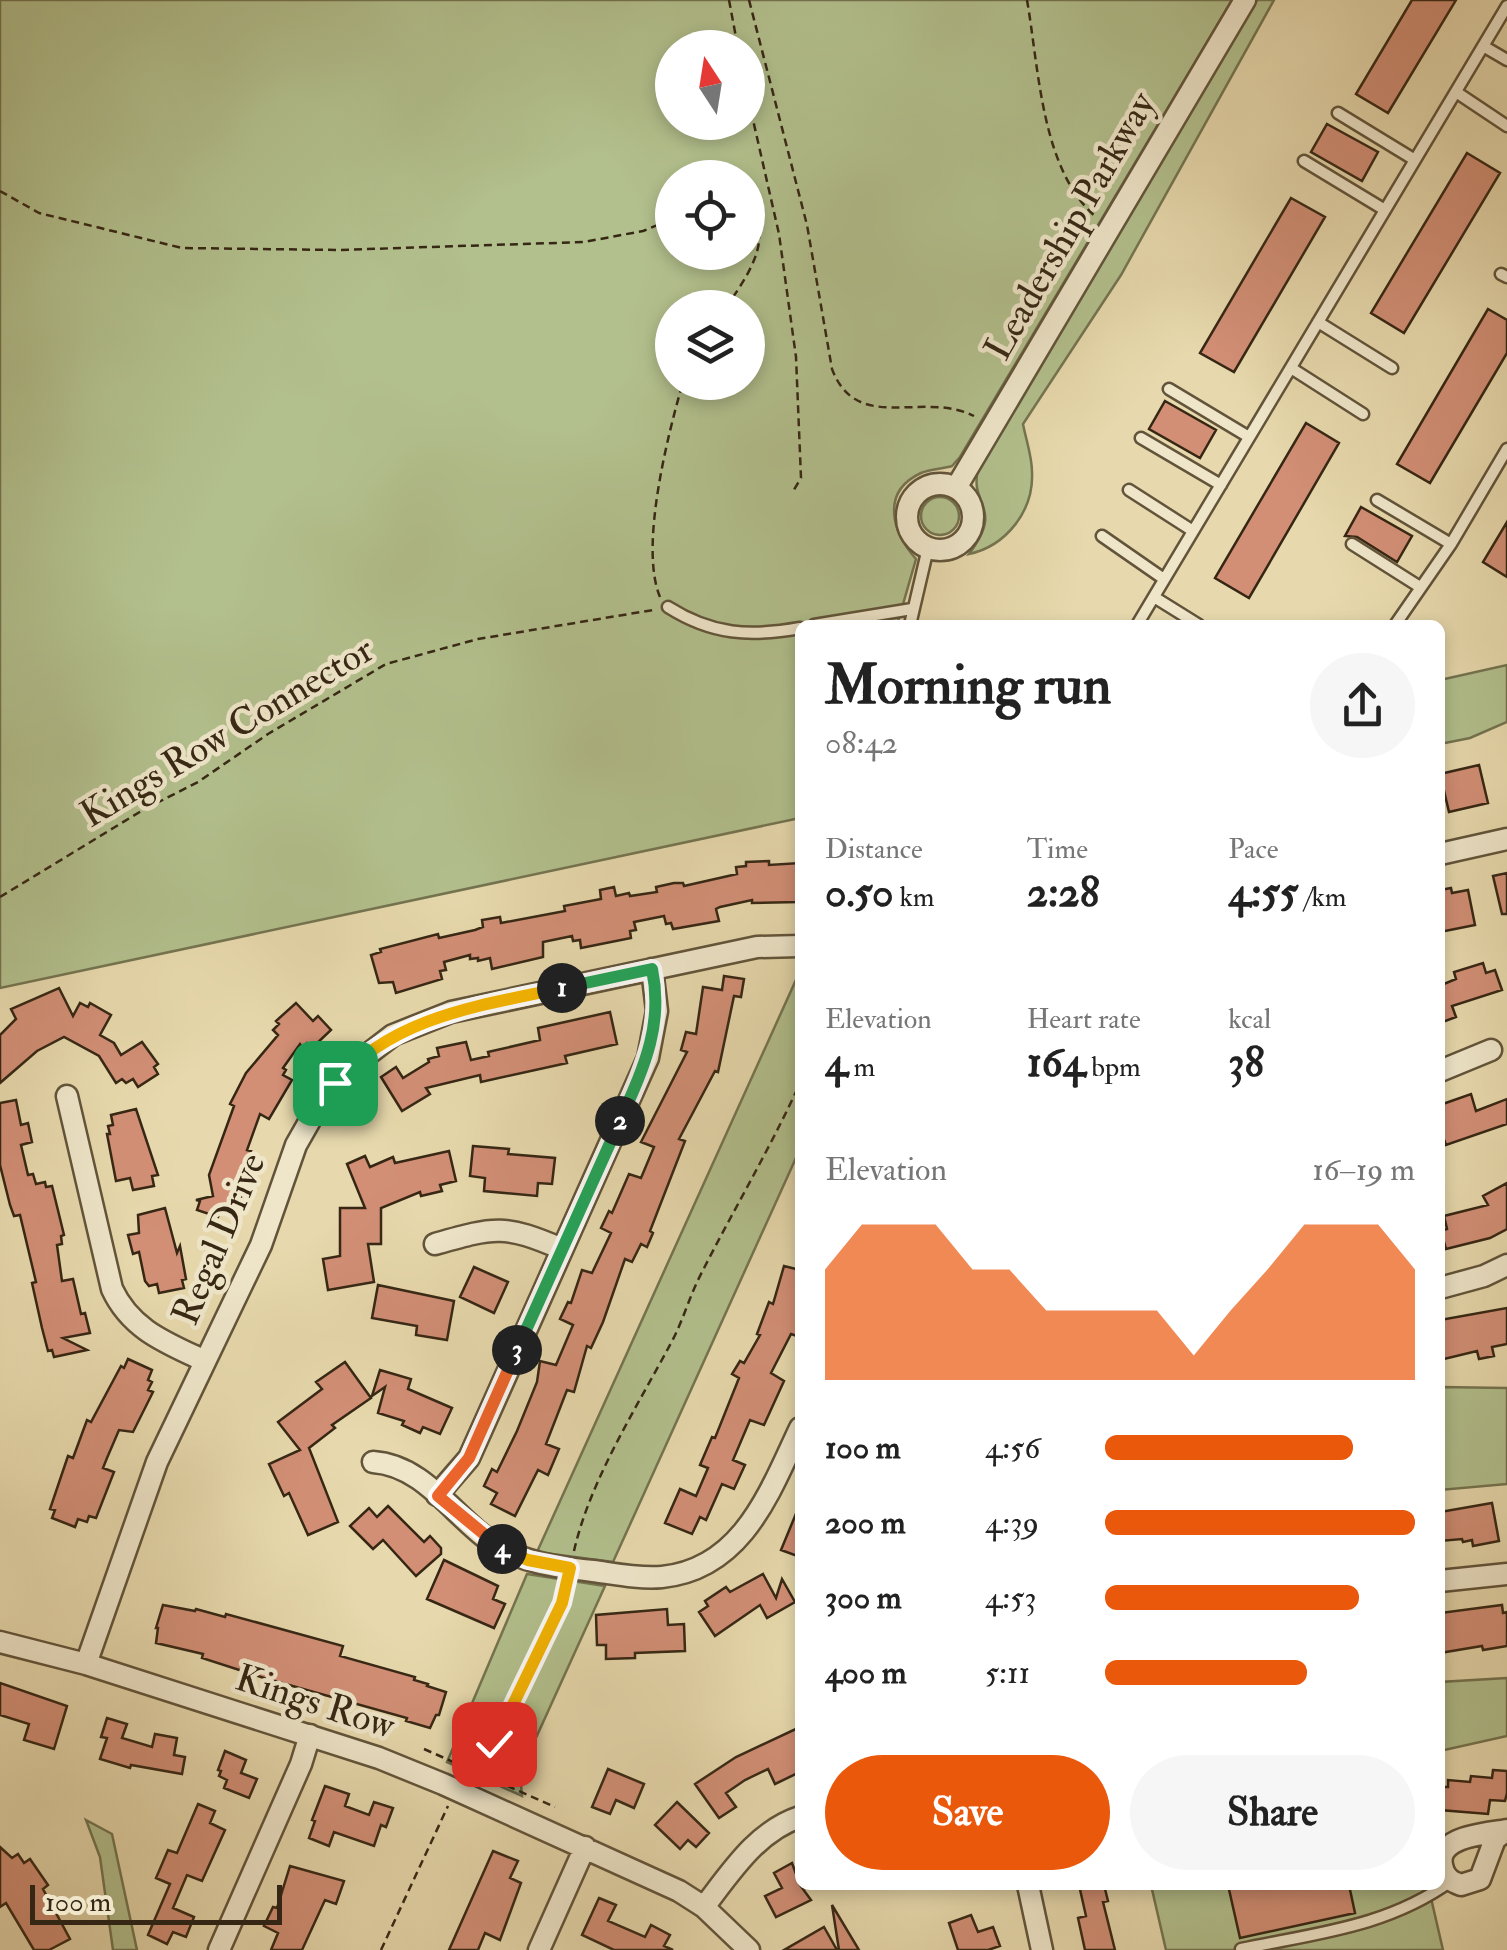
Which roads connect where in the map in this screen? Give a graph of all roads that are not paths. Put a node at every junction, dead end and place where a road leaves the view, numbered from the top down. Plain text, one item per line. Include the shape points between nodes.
1 (1245, 0) edge
2 (1507, 6) edge
3 (1484, 46) junction
4 (1507, 60) edge
5 (1456, 92) junction
6 (1338, 114) dead end
7 (1507, 126) edge
8 (1415, 160) junction
9 (1304, 161) dead end
10 (1385, 210) junction
11 (1318, 322) junction
12 (1291, 368) junction
13 (1392, 368) dead end
14 (1170, 389) dead end
15 (1364, 414) dead end
16 (1250, 437) junction
17 (1141, 438) dead end
18 (1507, 449) edge
19 (1221, 485) junction
20 (956, 488) junction
21 (1129, 490) dead end
22 (1378, 500) dead end
23 (1193, 531) junction
24 (1102, 536) dead end
25 (1352, 544) dead end
26 (1451, 544) junction
27 (928, 548) junction
28 (1164, 579) junction
29 (1420, 587) junction
30 (1154, 597) junction
31 (668, 607) road end
32 (912, 609) junction
33 (845, 620) edge
34 (911, 620) edge
35 (1140, 620) edge
36 (1191, 620) edge
37 (1398, 620) edge
38 (795, 628) edge
39 (1507, 839) edge
40 (1445, 853) edge
41 (795, 946) edge
42 (652, 969) junction
43 (1490, 1050) dead end
44 (1445, 1069) edge
45 (67, 1096) dead end
46 (435, 1244) dead end
47 (562, 1249) junction
48 (1507, 1265) edge
49 (1445, 1287) edge
50 (206, 1361) junction
51 (795, 1438) edge
52 (374, 1462) dead end
53 (438, 1496) junction
54 (1507, 1574) edge
55 (1445, 1580) edge
56 (0, 1642) edge
57 (86, 1664) junction
58 (310, 1736) junction
59 (795, 1818) edge
60 (1507, 1830) edge
61 (585, 1847) junction
62 (1445, 1854) edge
63 (1445, 1871) edge
64 (1451, 1881) junction
65 (1445, 1886) edge
66 (1029, 1890) edge
67 (1439, 1890) edge
68 (704, 1907) junction
69 (219, 1950) edge
70 (538, 1950) edge
71 (749, 1950) edge
72 (1042, 1950) edge
73 (1241, 1950) edge

1 - 20 street, Leadership Parkway
2 - 3 lane
3 - 4 lane
3 - 5 lane
5 - 7 lane
5 - 8 lane
6 - 8 lane
8 - 10 lane
9 - 10 lane
10 - 11 lane
11 - 12 lane
11 - 13 lane
12 - 15 lane
12 - 16 lane
14 - 16 lane
16 - 19 lane
17 - 19 lane
18 - 26 lane
19 - 23 lane
20 - 27 street via 973,514 967,536 950,548
20 - 27 street via 937,484 912,499 908,528
21 - 23 lane
22 - 26 lane
23 - 28 lane
24 - 28 lane
25 - 29 lane
26 - 29 lane
27 - 32 lane
28 - 30 lane
29 - 37 lane
30 - 35 lane
30 - 36 lane
31 - 38 lane via 711,629
32 - 33 lane
32 - 34 lane
39 - 40 street
41 - 42 street, Regal Drive via 757,947
42 - 47 street via 657,1011 648,1058
42 - 50 street, Regal Drive via 421,1022 345,1072 296,1145 261,1244
43 - 44 street
45 - 50 street via 119,1305 143,1330
46 - 47 street via 504,1228
47 - 53 street via 469,1458
48 - 49 street
50 - 57 street, Regal Drive via 144,1493
51 - 53 street via 759,1514 726,1551 660,1577 570,1568 506,1552
52 - 53 street via 404,1468
54 - 55 street
56 - 57 street, Kings Row
57 - 58 street, Kings Row
58 - 61 street, Kings Row via 378,1758
58 - 69 street
59 - 68 street via 754,1845
60 - 62 street via 1457,1840
60 - 64 street via 1495,1839 1480,1879
61 - 68 street, Kings Row
61 - 70 street
63 - 64 street
64 - 65 lane
66 - 72 street
67 - 73 lane via 1379,1920
68 - 71 street, Kings Row

